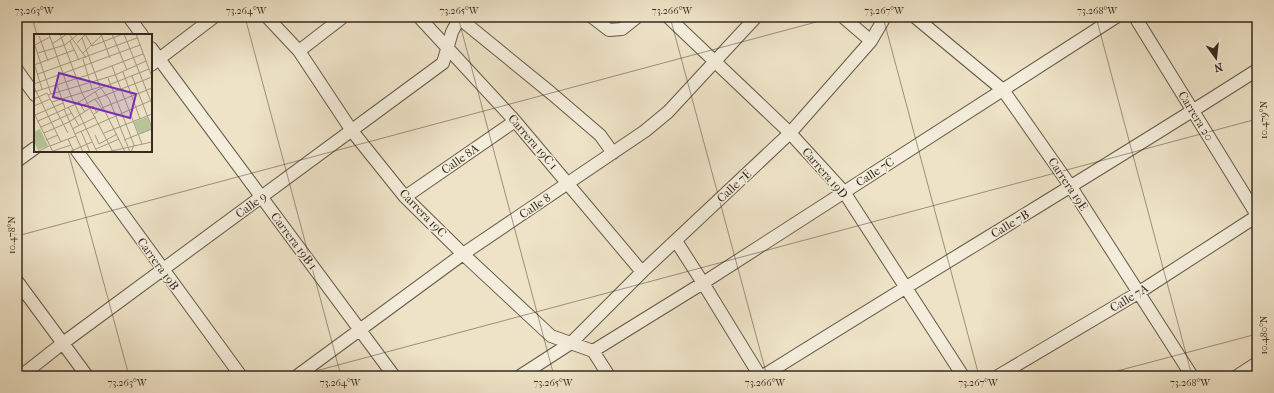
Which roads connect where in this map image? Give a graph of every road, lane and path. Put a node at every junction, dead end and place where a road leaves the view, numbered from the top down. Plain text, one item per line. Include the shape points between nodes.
1 (129, 17) edge
2 (214, 17) edge
3 (267, 17) edge
4 (343, 17) edge
5 (419, 17) edge
6 (592, 17) edge
7 (637, 17) edge
8 (668, 17) edge
9 (756, 17) edge
10 (844, 17) edge
11 (884, 17) edge
12 (915, 17) edge
13 (1116, 17) edge
14 (1135, 17) edge
15 (459, 18) edge
16 (141, 34) edge
17 (871, 41) junction
18 (447, 48) junction
19 (299, 51) junction
20 (152, 52) edge
21 (714, 61) junction
22 (155, 62) edge
23 (17, 70) edge
24 (1257, 70) edge
25 (1003, 90) junction
26 (34, 93) edge
27 (1193, 111) junction
28 (515, 121) junction
29 (352, 131) junction
30 (790, 134) junction
31 (34, 149) edge
32 (77, 152) edge
33 (613, 153) junction
34 (17, 161) edge
35 (569, 184) junction
36 (1071, 188) junction
37 (844, 192) junction
38 (262, 197) junction
39 (405, 197) junction
40 (1257, 216) edge
41 (676, 240) junction
42 (463, 254) junction
43 (163, 270) junction
44 (642, 272) junction
45 (17, 281) edge
46 (703, 282) junction
47 (905, 287) junction
48 (1138, 293) junction
49 (360, 330) junction
50 (63, 343) junction
51 (571, 343) junction
52 (593, 351) junction
53 (1257, 363) edge
54 (21, 376) edge
55 (87, 376) edge
56 (241, 376) edge
57 (297, 376) edge
58 (394, 376) edge
59 (520, 376) edge
60 (609, 376) edge
61 (761, 376) edge
62 (963, 376) edge
63 (998, 376) edge
64 (1192, 376) edge
65 (1237, 376) edge

1 - 16 street
2 - 22 street
3 - 19 street, Carrera 19C
4 - 19 street
5 - 18 street, Carrera 19C 1
6 - 7 street via 609,30 622,29
8 - 21 street, Carrera 19D
9 - 21 street, Calle 8
10 - 17 street
11 - 17 street, Calle 7E
12 - 25 street, Carrera 19E
13 - 25 street, Calle 7C
14 - 27 street, Carrera 20
15 - 18 street, Calle 9
15 - 33 street via 600,135
17 - 30 street, Calle 7E
18 - 28 street, Carrera 19C 1
18 - 29 street, Calle 9 via 443,63
19 - 29 street, Carrera 19C
20 - 22 street, Carrera 19B 1
21 - 30 street, Carrera 19D
21 - 33 street, Calle 8 via 668,112
22 - 38 street, Carrera 19B 1
23 - 26 street
24 - 27 street, Calle 7B
25 - 36 street, Carrera 19E
25 - 37 street, Calle 7C
27 - 36 street, Calle 7B
27 - 40 street, Carrera 20
28 - 35 street, Carrera 19C 1
28 - 39 street, Calle 8A
29 - 38 street, Calle 9
29 - 39 street, Carrera 19C
30 - 37 street, Carrera 19D
30 - 41 street, Calle 7E
31 - 34 street
32 - 43 street, Carrera 19B
33 - 35 street, Calle 8
35 - 42 street, Calle 8
35 - 44 street, Carrera 19C 1
36 - 47 street, Calle 7B
36 - 48 street, Carrera 19E
37 - 46 street, Calle 7C
37 - 47 street, Carrera 19D
38 - 43 street, Calle 9
38 - 49 street, Carrera 19B 1
39 - 42 street, Carrera 19C
40 - 48 street, Calle 7A
41 - 44 street, Calle 7E
41 - 46 street
42 - 49 street, Calle 8
42 - 51 street, Carrera 19C via 551,336
43 - 50 street, Calle 9
43 - 56 street, Carrera 19B
44 - 51 street, Calle 7E
45 - 50 street
46 - 52 street, Calle 7C
46 - 61 street
47 - 61 street, Calle 7B
47 - 62 street, Carrera 19D
48 - 63 street, Calle 7A
48 - 64 street, Carrera 19E
49 - 57 street, Calle 8
49 - 58 street, Carrera 19B 1
50 - 54 street, Calle 9
50 - 55 street
51 - 52 street, Carrera 19C
51 - 59 street
52 - 60 street
53 - 65 street

